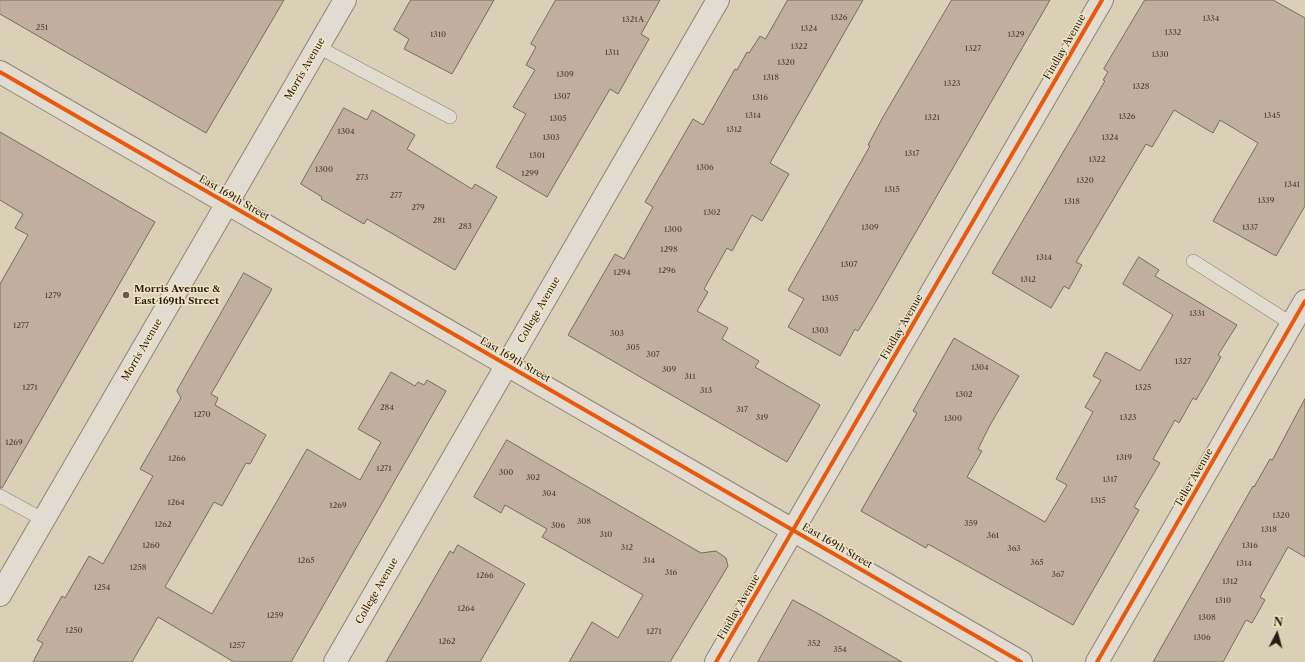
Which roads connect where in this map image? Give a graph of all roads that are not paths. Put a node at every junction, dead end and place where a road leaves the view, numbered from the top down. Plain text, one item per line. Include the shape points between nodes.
1 (345, 0) edge
2 (718, 0) edge
3 (1102, 0) edge
4 (318, 47) junction
5 (0, 72) edge
6 (450, 117) dead end
7 (227, 203) junction
8 (1192, 261) dead end
9 (1305, 301) edge
10 (1292, 324) junction
11 (508, 365) junction
12 (0, 496) edge
13 (44, 520) junction
14 (792, 530) junction
15 (0, 595) edge
16 (335, 662) edge
17 (716, 662) edge
18 (1021, 662) edge
19 (1097, 662) edge

1 - 4 street, Morris Avenue
2 - 11 street, College Avenue
3 - 14 street, Findlay Avenue
4 - 6 lane
4 - 7 street, Morris Avenue
5 - 7 street, East 169th Street
7 - 11 street, East 169th Street
7 - 13 street, Morris Avenue
8 - 10 lane
9 - 10 street, Teller Avenue
10 - 19 street, Teller Avenue
11 - 14 street, East 169th Street
11 - 16 street, College Avenue
12 - 13 lane
13 - 15 street, Morris Avenue
14 - 17 street, Findlay Avenue
14 - 18 street, East 169th Street

